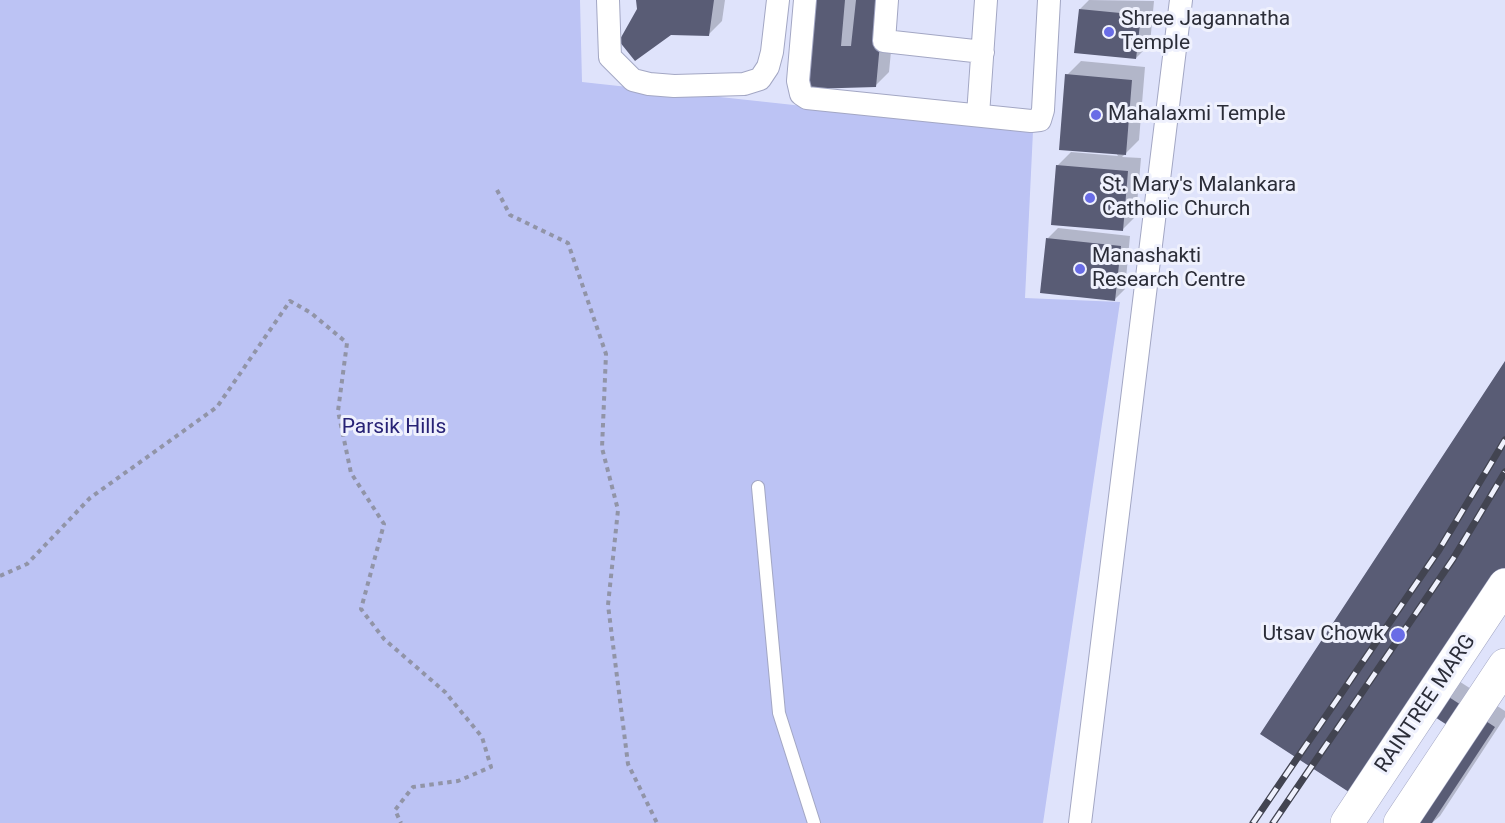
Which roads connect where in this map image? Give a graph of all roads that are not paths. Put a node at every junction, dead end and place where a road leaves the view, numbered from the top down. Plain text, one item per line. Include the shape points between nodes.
1 (608, 0) edge
2 (778, 0) edge
3 (805, 0) edge
4 (887, 0) edge
5 (986, 0) edge
6 (1049, 0) edge
7 (1181, 0) edge
8 (983, 51) junction
9 (978, 115) junction
10 (758, 487) dead end
11 (1505, 585) edge
12 (1505, 664) edge
13 (814, 823) edge
14 (1080, 823) edge
15 (1347, 823) edge
16 (1400, 823) edge

1 - 2 street via 610,57 633,80 674,86 744,84 760,79 772,52
3 - 9 street via 798,81 801,94 807,98
4 - 8 street via 884,41
5 - 8 street
6 - 9 street via 1040,120
7 - 14 street
8 - 9 street
10 - 13 lane via 779,713
11 - 15 main road, RAINTREE MARG
12 - 16 main road, RAINTREE MARG

